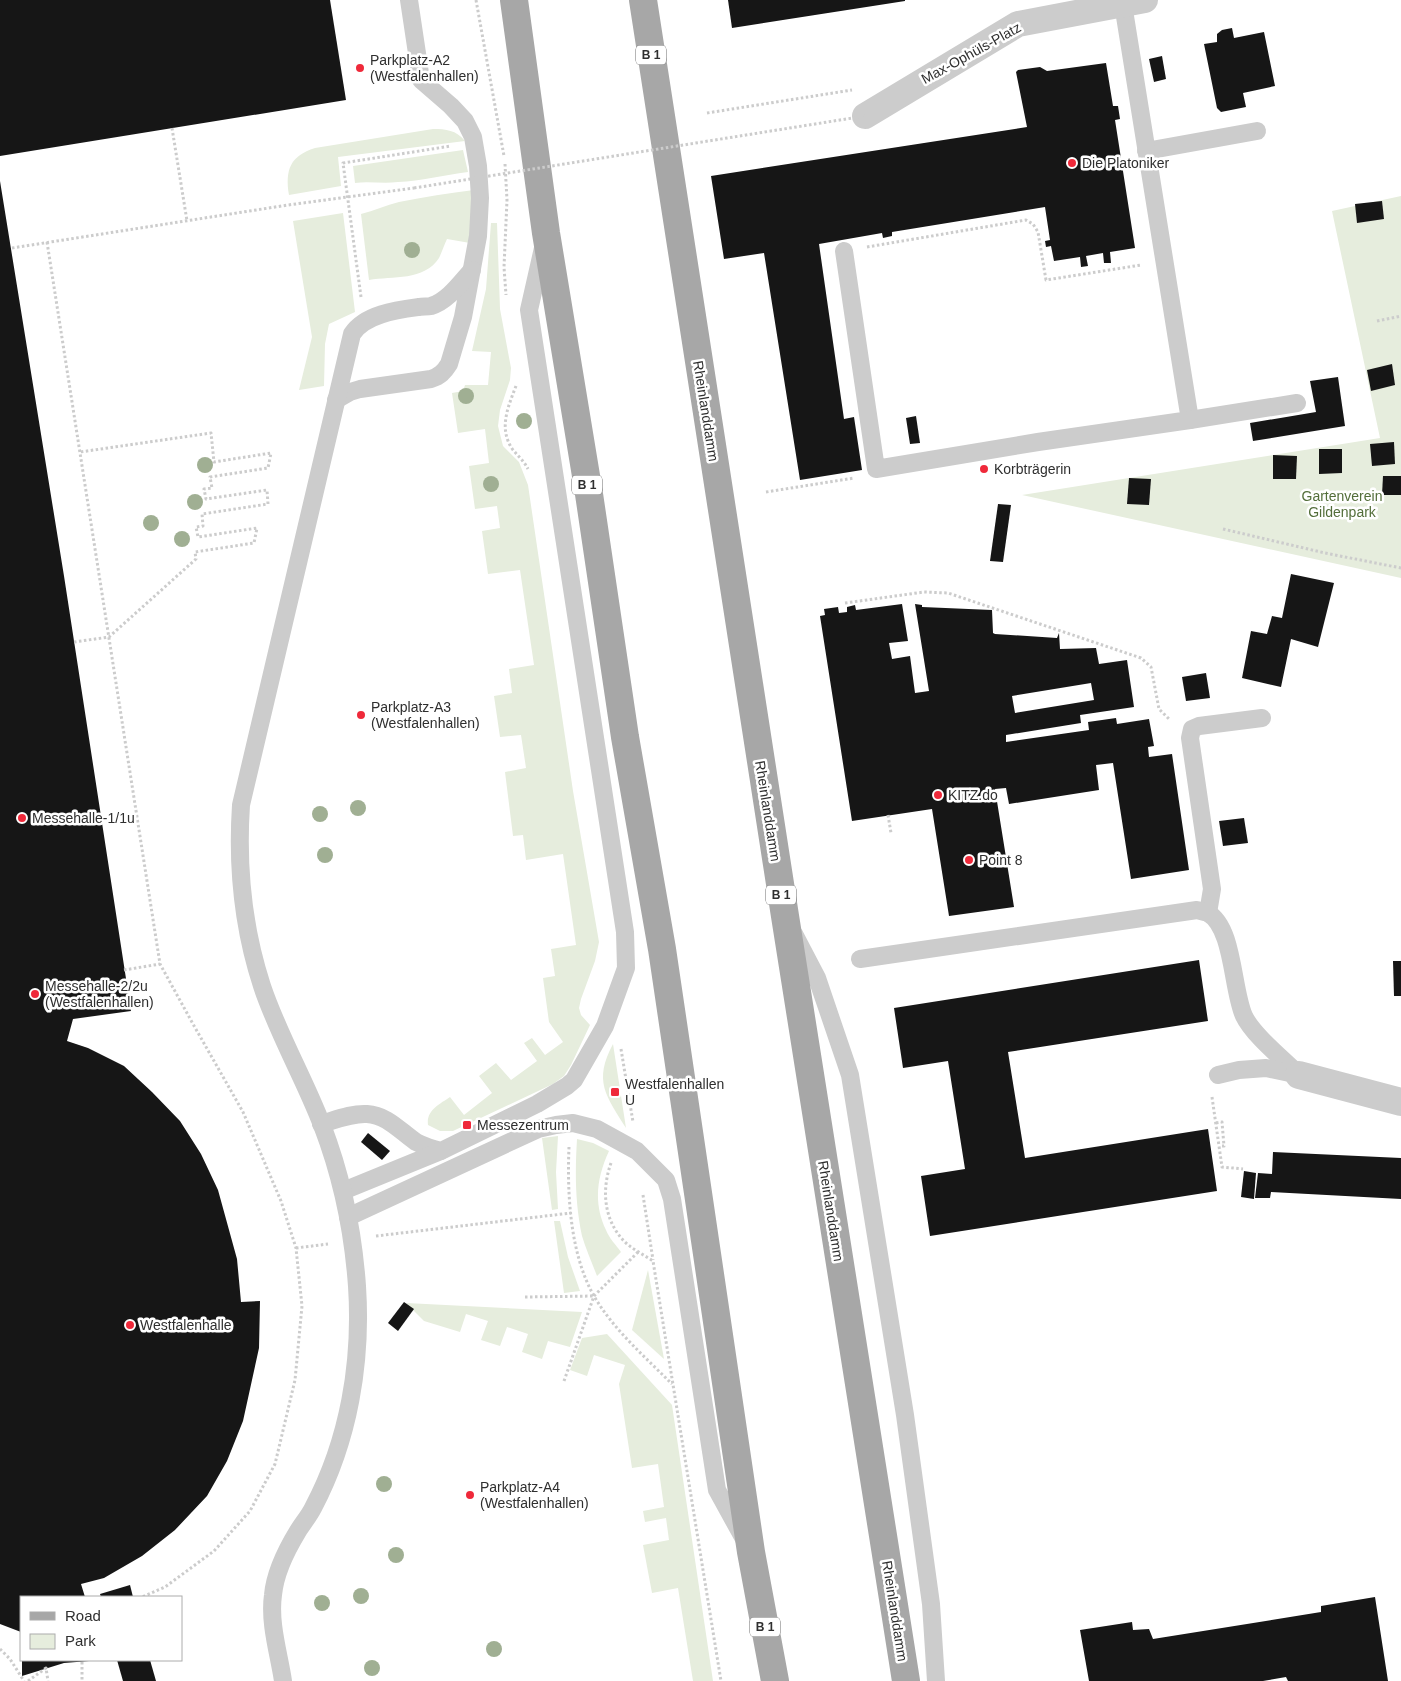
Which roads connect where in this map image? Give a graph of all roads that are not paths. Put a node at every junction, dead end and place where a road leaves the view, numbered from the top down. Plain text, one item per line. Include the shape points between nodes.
1 (409, 0) edge
2 (514, 0) edge
3 (643, 0) edge
4 (1134, 2) edge
5 (865, 116) road end
6 (1257, 131) dead end
7 (1146, 151) junction
8 (546, 233) junction
9 (844, 251) road end
10 (472, 270) junction
11 (336, 400) junction
12 (1296, 403) dead end
13 (1190, 420) junction
14 (1262, 718) dead end
15 (1208, 913) junction
16 (785, 916) junction
17 (860, 959) dead end
18 (1299, 1074) junction
19 (1218, 1075) dead end
20 (1401, 1102) edge
21 (321, 1124) junction
22 (441, 1151) junction
23 (343, 1191) junction
24 (348, 1216) junction
25 (751, 1552) junction
26 (283, 1681) edge
27 (774, 1681) edge
28 (906, 1681) edge
29 (936, 1681) edge

1 - 10 lane via 421,80 459,113 474,143 480,215
2 - 8 main road, B 1
3 - 16 main road, Rheinlanddamm / B 1
4 - 5 street, Max-Ophüls-Platz via 1018,24
4 - 7 lane
6 - 7 lane
7 - 13 lane
8 - 22 lane via 530,310 625,932 626,968 606,1026 574,1080 537,1104
8 - 25 main road, B 1 via 625,737 662,949
9 - 13 lane via 876,469
10 - 11 lane via 440,302 378,315 357,326 352,334
10 - 11 lane via 449,364 440,376 360,389
11 - 21 lane via 241,805 239,844 245,914 262,985
12 - 13 lane
14 - 15 lane via 1192,729 1190,738 1212,889
15 - 17 lane via 1197,910
15 - 18 lane via 1218,922 1225,936 1244,1017
16 - 28 main road, Rheinlanddamm / B 1
16 - 29 lane via 817,978 850,1075 905,1415 931,1604
18 - 19 lane via 1266,1068
18 - 20 street
21 - 22 lane via 365,1113 375,1115 391,1122 416,1141
21 - 23 lane
22 - 23 lane
23 - 24 lane
24 - 25 lane via 538,1129 573,1123 597,1128 637,1151 666,1180 672,1198 717,1490
24 - 26 lane via 357,1285 356,1362 351,1397 335,1458 312,1509 286,1554 273,1594 273,1616
25 - 27 main road, B 1

